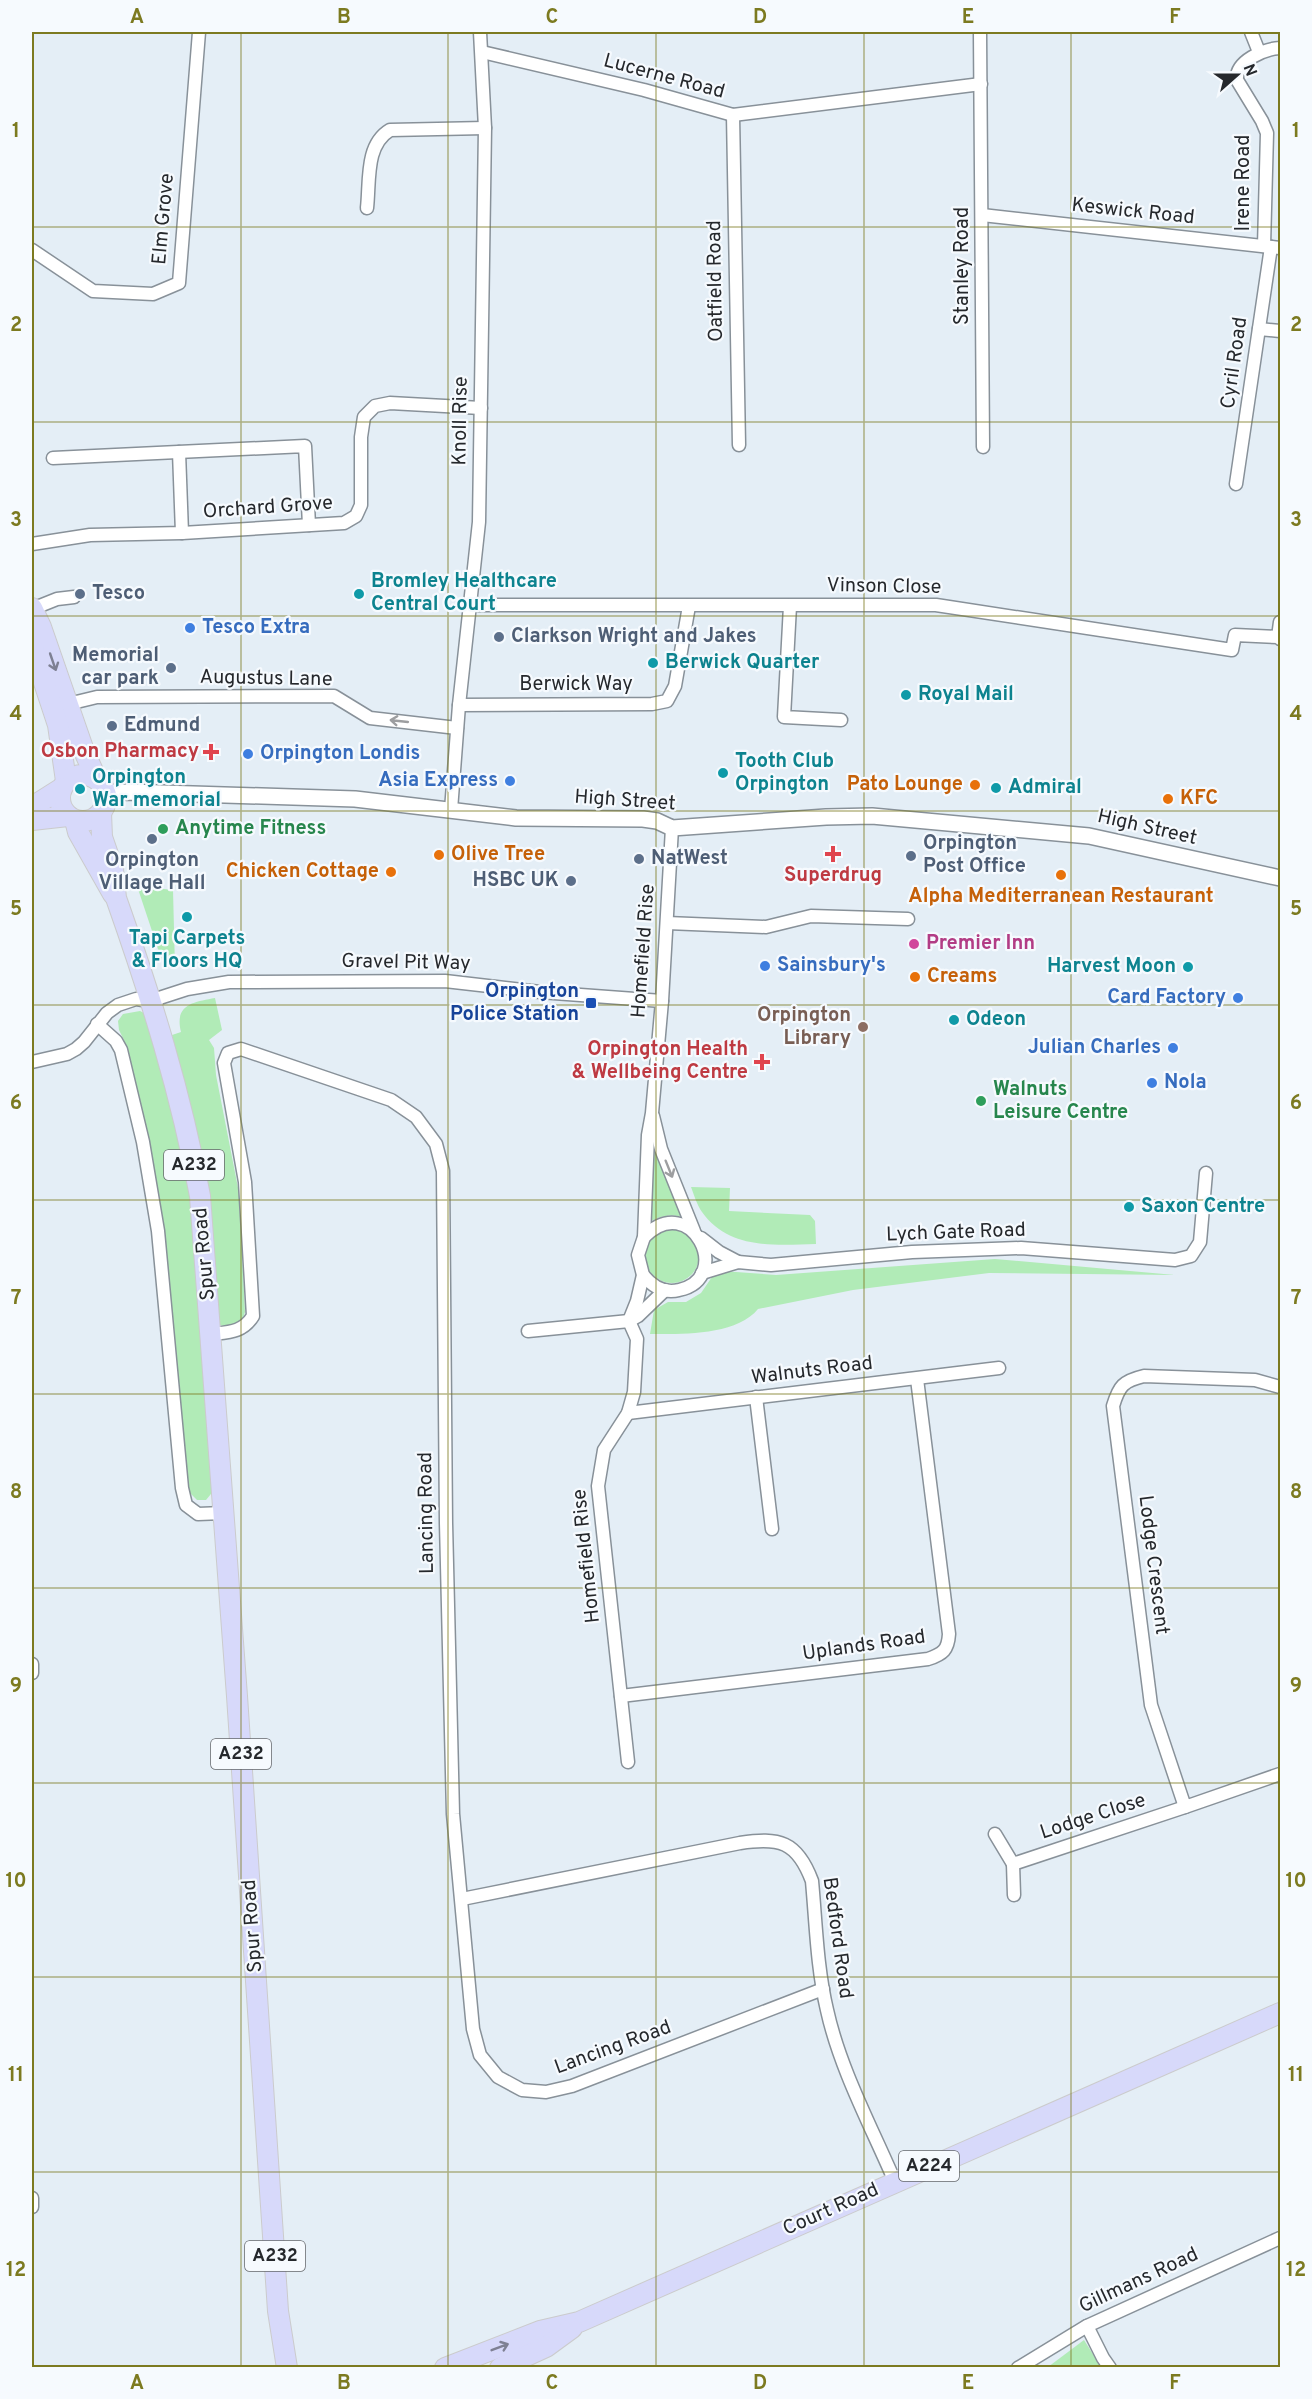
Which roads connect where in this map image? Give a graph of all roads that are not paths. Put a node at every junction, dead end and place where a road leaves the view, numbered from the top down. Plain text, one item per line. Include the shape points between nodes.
1 (199, 32) edge
2 (480, 32) edge
3 (980, 32) edge
4 (1251, 32) edge
5 (1281, 48) edge
6 (482, 52) junction
7 (1259, 52) junction
8 (981, 84) junction
9 (733, 115) junction
10 (485, 128) junction
11 (367, 208) dead end
12 (982, 214) junction
13 (1272, 247) edge
14 (32, 250) edge
15 (1259, 329) junction
16 (1281, 331) edge
17 (481, 408) junction
18 (739, 445) dead end
19 (983, 447) dead end
20 (179, 452) junction
21 (52, 458) dead end
22 (1236, 484) dead end
23 (309, 525) junction
24 (182, 533) junction
25 (32, 544) edge
26 (74, 597) dead end
27 (470, 605) junction
28 (689, 606) junction
29 (790, 606) junction
30 (32, 608) edge
31 (1281, 622) edge
32 (1279, 638) edge
33 (32, 646) edge
34 (68, 704) junction
35 (459, 705) junction
36 (841, 720) dead end
37 (458, 728) junction
38 (64, 785) junction
39 (101, 785) junction
40 (32, 807) edge
41 (451, 810) junction
42 (101, 813) junction
43 (72, 818) junction
44 (32, 820) edge
45 (672, 828) junction
46 (1281, 878) edge
47 (116, 898) junction
48 (908, 919) dead end
49 (667, 923) junction
50 (150, 1001) junction
51 (662, 1001) junction
52 (97, 1024) junction
53 (32, 1062) edge
54 (652, 1113) junction
55 (1206, 1173) dead end
56 (696, 1234) junction
57 (644, 1237) junction
58 (738, 1262) junction
59 (702, 1273) junction
60 (642, 1275) junction
61 (665, 1290) junction
62 (629, 1321) junction
63 (528, 1331) dead end
64 (212, 1334) junction
65 (999, 1368) dead end
66 (917, 1379) junction
67 (1281, 1387) edge
68 (756, 1397) junction
69 (628, 1413) junction
70 (223, 1513) junction
71 (772, 1529) dead end
72 (32, 1664) edge
73 (32, 1673) edge
74 (621, 1696) junction
75 (628, 1762) dead end
76 (1281, 1774) edge
77 (1185, 1807) junction
78 (995, 1834) dead end
79 (1013, 1864) junction
80 (1014, 1895) dead end
81 (462, 1899) junction
82 (823, 1989) junction
83 (1281, 2013) edge
84 (895, 2182) junction
85 (32, 2198) edge
86 (32, 2207) edge
87 (1281, 2238) edge
88 (579, 2322) junction
89 (1087, 2326) junction
90 (281, 2338) junction
91 (287, 2367) edge
92 (298, 2367) edge
93 (445, 2367) edge
94 (500, 2367) edge
95 (1018, 2367) edge
96 (1110, 2367) edge

1 - 14 street, Elm Grove via 179,283 153,294 93,291
2 - 6 street, Knoll Rise
3 - 8 street, Stanley Road
4 - 7 street
5 - 7 street
6 - 9 street, Lucerne Road
6 - 10 street, Knoll Rise
7 - 13 street, Irene Road via 1236,74 1267,133
8 - 9 street, Lucerne Road
8 - 12 street, Stanley Road
9 - 18 street, Oatfield Road
10 - 11 street via 390,130 380,137 372,151
10 - 17 street, Knoll Rise
12 - 13 street, Keswick Road
12 - 19 street, Stanley Road
13 - 15 street, Cyril Road
15 - 16 street
15 - 22 street, Cyril Road
17 - 23 street, Orchard Grove via 390,403 375,406 364,417 361,505 356,516 344,523
17 - 27 street, Knoll Rise via 479,522
20 - 21 street
20 - 23 street via 305,446
20 - 24 street
23 - 24 street, Orchard Grove
24 - 25 street, Orchard Grove via 90,535
26 - 30 street
27 - 28 street, Vinson Close
27 - 35 street, Knoll Rise
28 - 29 street, Vinson Close
28 - 35 street, Berwick Way via 675,686 667,701
29 - 32 street, Vinson Close via 936,605 1232,650 1235,635
29 - 36 street via 784,717
30 -> 34 main road
31 - 32 street
33 - 38 main road via 58,725
37 -> 34 street, Augustus Lane via 370,718 334,696 97,697
34 - 39 main road
35 - 37 street, Knoll Rise
37 - 41 street, Knoll Rise
38 - 39 main road via 80,774
38 - 40 main road
38 - 43 main road via 60,804
39 - 41 street, High Street via 130,792 355,799
39 - 42 main road via 105,807
41 - 45 street, High Street via 516,818 643,819
42 - 43 main road via 89,821
42 - 47 main road, Spur Road via 102,837 113,869
43 - 44 main road
43 - 47 main road, Spur Road
45 - 46 street, High Street via 872,816 1089,836
45 - 49 street, Homefield Rise
47 - 50 main road, Spur Road / A232
48 - 49 street via 811,916 751,928
49 - 51 street, Homefield Rise
50 - 51 street, Gravel Pit Way via 187,989 229,982 415,980
50 - 52 street, Gravel Pit Way via 136,999 118,1005
50 - 64 main road, Spur Road / A232 via 176,1080 198,1186
51 - 54 street, Homefield Rise
52 - 53 street, Gravel Pit Way via 76,1049
52 - 70 street via 121,1050 143,1142 158,1231 186,1505 198,1514
54 -> 56 street, Homefield Rise via 661,1149
54 - 57 street, Homefield Rise
55 - 58 street, Lych Gate Road via 1200,1242 1191,1256 1175,1260 1020,1248 912,1252 771,1265
56 - 57 street via 681,1224 670,1223 657,1226
56 - 58 street, Lych Gate Road
56 - 59 street via 705,1252
57 - 60 street, Homefield Rise via 638,1255
58 - 59 street, Lych Gate Road
59 - 61 street via 688,1287
60 - 61 street via 653,1286
60 - 62 street, Homefield Rise
61 - 62 street
62 - 63 street
62 - 69 street, Homefield Rise via 637,1339 634,1392
64 - 70 main road, Spur Road / A232
64 - 81 street, Lancing Road via 237,1331 253,1316 245,1182 224,1063 228,1053 241,1049 391,1100 416,1117 436,1144 443,1171 453,1814
65 - 66 street, Walnuts Road
66 - 68 street, Walnuts Road
66 - 74 street, Uplands Road via 950,1634 948,1647 941,1655
67 - 77 street, Lodge Crescent via 1255,1380 1144,1376 1129,1380 1118,1389 1113,1407 1151,1705
68 - 69 street, Walnuts Road
68 - 71 street
69 - 74 street, Homefield Rise via 604,1450 598,1486
70 - 90 main road, Spur Road / A232
72 - 73 street
74 - 75 street, Homefield Rise
76 - 77 street
77 - 79 street, Lodge Close
78 - 79 street
79 - 80 street
81 - 82 street, Bedford Road via 740,1843 764,1839 781,1842 797,1853 812,1881
81 - 82 street, Lancing Road via 473,2029 480,2055 498,2077 522,2090 546,2092 572,2086
82 - 84 street, Bedford Road via 832,2031
83 - 84 main road, Court Road / A224
84 - 88 main road, Court Road / A224
85 - 86 street
87 - 89 street, Gillmans Road
93 -> 88 main road, Court Road / A224 via 540,2331
88 - 94 main road, Court Road / A224 via 546,2347
89 - 95 street, Gillmans Road
89 - 96 street
90 - 91 main road, Spur Road
90 - 92 main road

